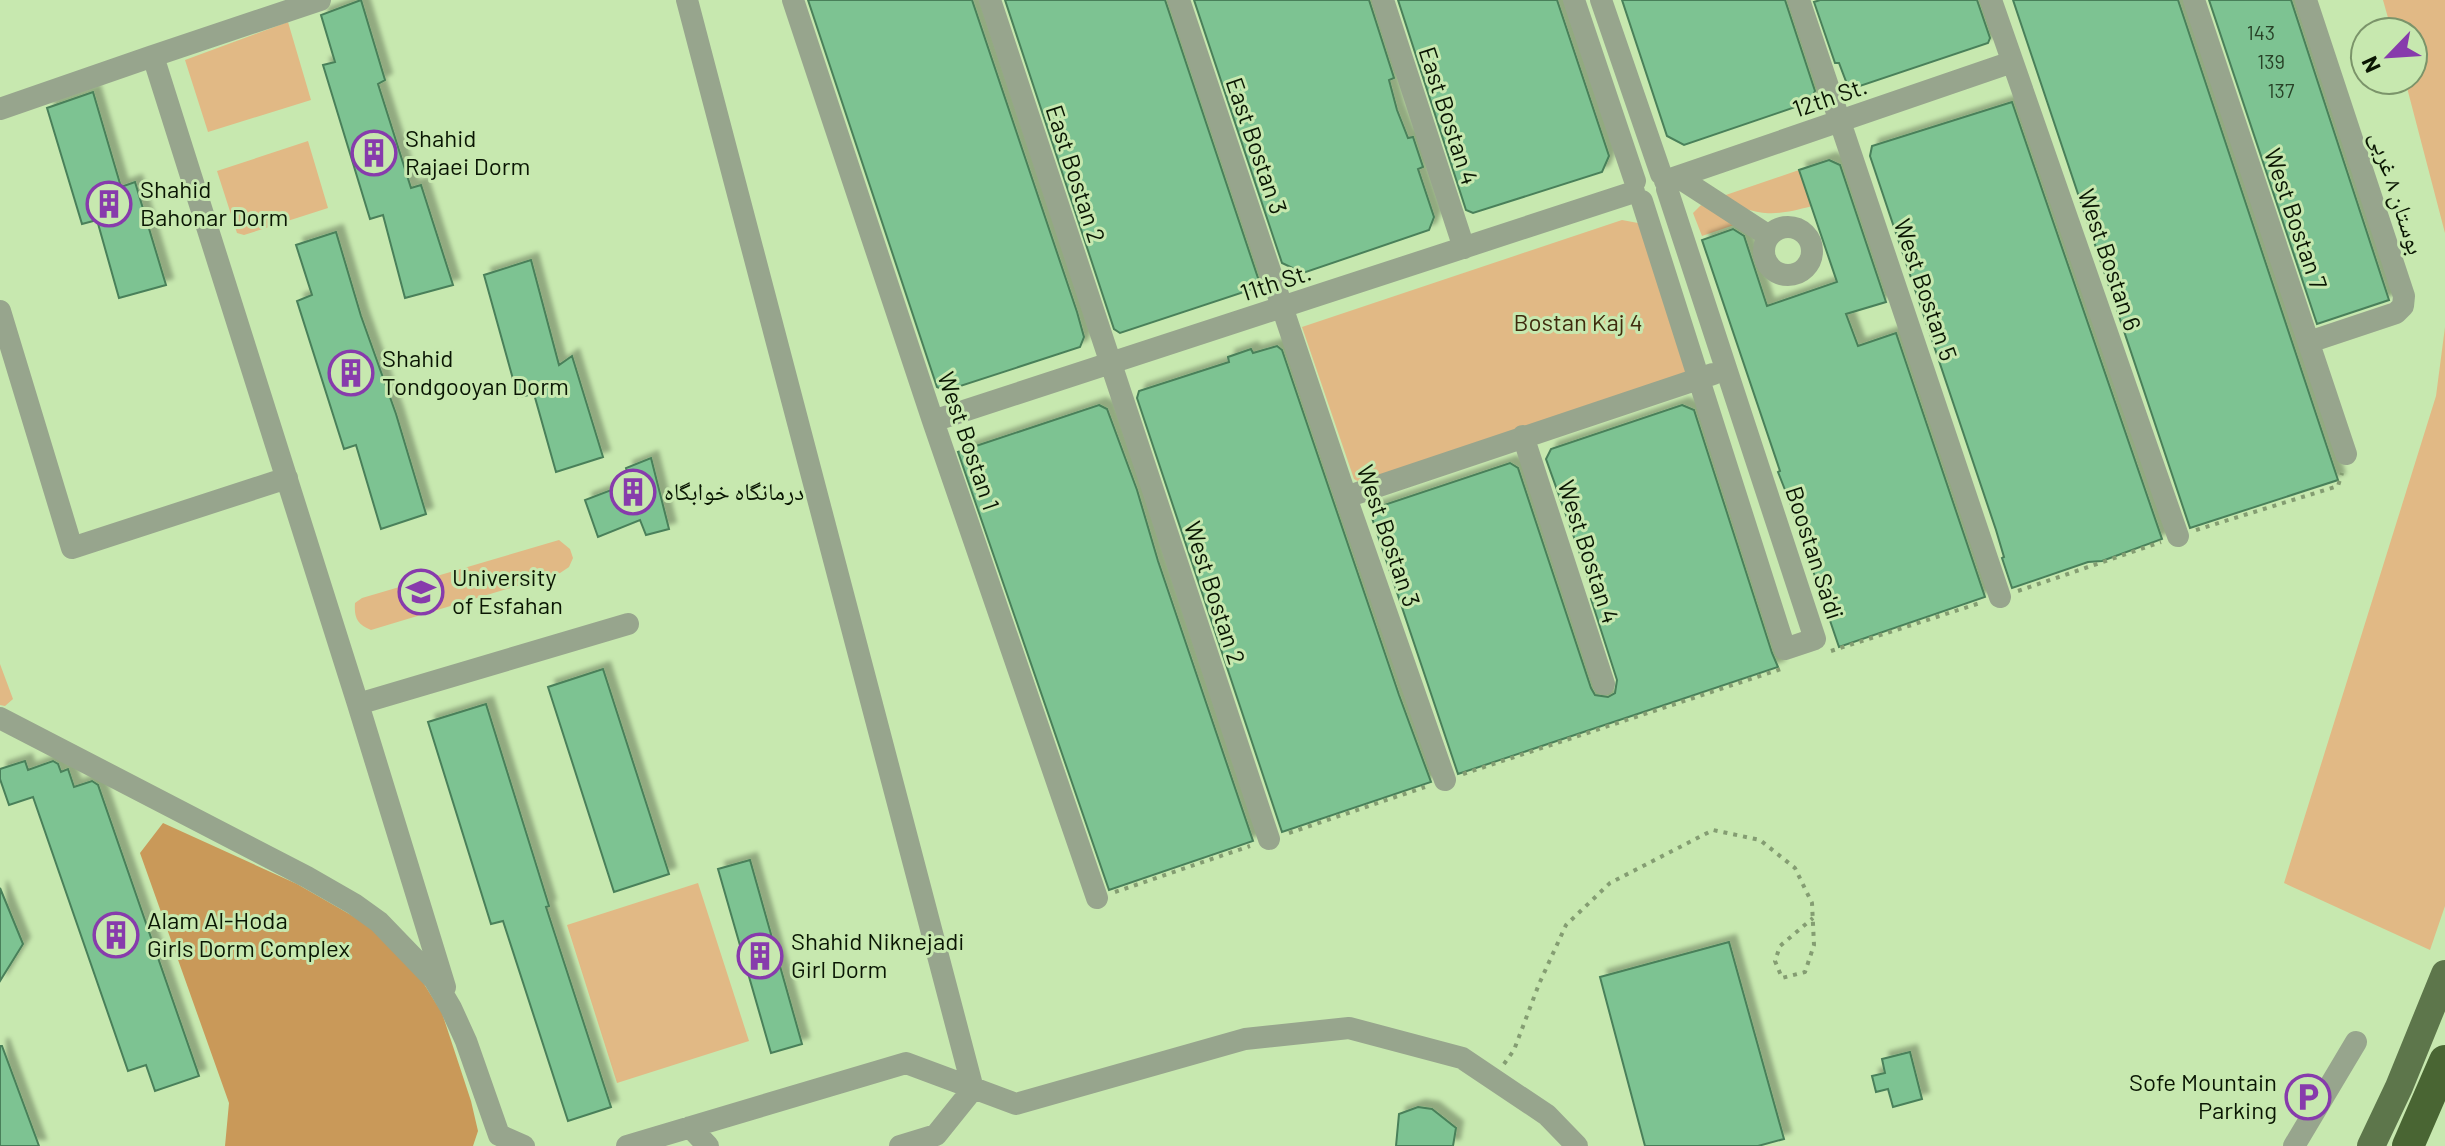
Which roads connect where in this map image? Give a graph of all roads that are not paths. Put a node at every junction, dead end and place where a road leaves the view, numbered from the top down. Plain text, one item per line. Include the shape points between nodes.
1 (320, 0) edge
2 (687, 0) edge
3 (793, 0) edge
4 (990, 0) edge
5 (1179, 0) edge
6 (1383, 0) edge
7 (1574, 0) edge
8 (1601, 0) edge
9 (1799, 0) edge
10 (1991, 0) edge
11 (2194, 0) edge
12 (2306, 0) edge
13 (153, 56) junction
14 (2012, 62) junction
15 (0, 109) edge
16 (1841, 122) junction
17 (1668, 180) junction
18 (1637, 192) junction
19 (1769, 236) dead end
20 (1464, 248) junction
21 (1284, 308) junction
22 (0, 311) edge
23 (2309, 342) junction
24 (1110, 364) junction
25 (1726, 369) junction
26 (1700, 379) junction
27 (933, 421) junction
28 (1523, 436) junction
29 (2346, 454) dead end
30 (287, 478) junction
31 (1346, 497) junction
32 (2178, 536) road end
33 (2000, 597) road end
34 (628, 624) dead end
35 (1604, 684) dead end
36 (358, 704) junction
37 (0, 718) edge
38 (1445, 780) road end
39 (1269, 839) road end
40 (1097, 898) road end
41 (2445, 974) edge
42 (451, 1008) junction
43 (2356, 1042) dead end
44 (2445, 1061) edge
45 (973, 1089) junction
46 (690, 1127) junction
47 (496, 1140) edge
48 (524, 1146) edge
49 (627, 1146) edge
50 (708, 1146) edge
51 (900, 1146) edge
52 (1577, 1146) edge
53 (2294, 1146) edge
54 (2371, 1146) edge
55 (2408, 1146) edge

1 - 13 street
2 - 45 street
3 - 27 street, West Bostan 1
4 - 24 street, East Bostan 2
5 - 21 street, East Bostan 3
6 - 20 street, East Bostan 4
7 - 18 street, Boostan Sa'di
8 - 17 street, Boostan Sa'di
9 - 16 street, West Bostan 5
10 - 14 street, West Bostan 6
11 - 23 street, West Bostan 7
12 - 23 street, بوستان ۸ غربی via 2404,296 2396,313
13 - 15 street
13 - 30 street
14 - 16 street, 12th St.
14 - 32 street, West Bostan 6
16 - 17 street, 12th St.
16 - 33 street, West Bostan 5
17 - 18 street, 12th St. via 1658,202 1652,204
17 - 19 street
17 - 25 street, Boostan Sa'di
18 - 20 street, 11th St.
18 - 26 street, Boostan Sa'di
20 - 21 street, 11th St.
21 - 24 street, 11th St.
21 - 31 street, West Bostan 3
22 - 30 street via 72,548
23 - 29 street, West Bostan 7
24 - 27 street, 11th St.
24 - 39 street, West Bostan 2
25 - 26 street
25 - 26 street, Boostan Sa'di via 1815,639 1785,649
26 - 28 street
27 - 40 street, West Bostan 1
28 - 31 street
28 - 35 street, West Bostan 4
30 - 36 street
31 - 38 street, West Bostan 3
34 - 36 street
36 - 42 street
37 - 42 street via 354,904 434,979
41 - 54 main road
42 - 47 street
43 - 53 street
44 - 55 highway
45 - 46 street via 906,1063
45 - 51 street via 936,1135
45 - 52 street via 1016,1104 1245,1039 1349,1028 1462,1058 1547,1115
46 - 49 street
46 - 50 street
47 - 48 street

